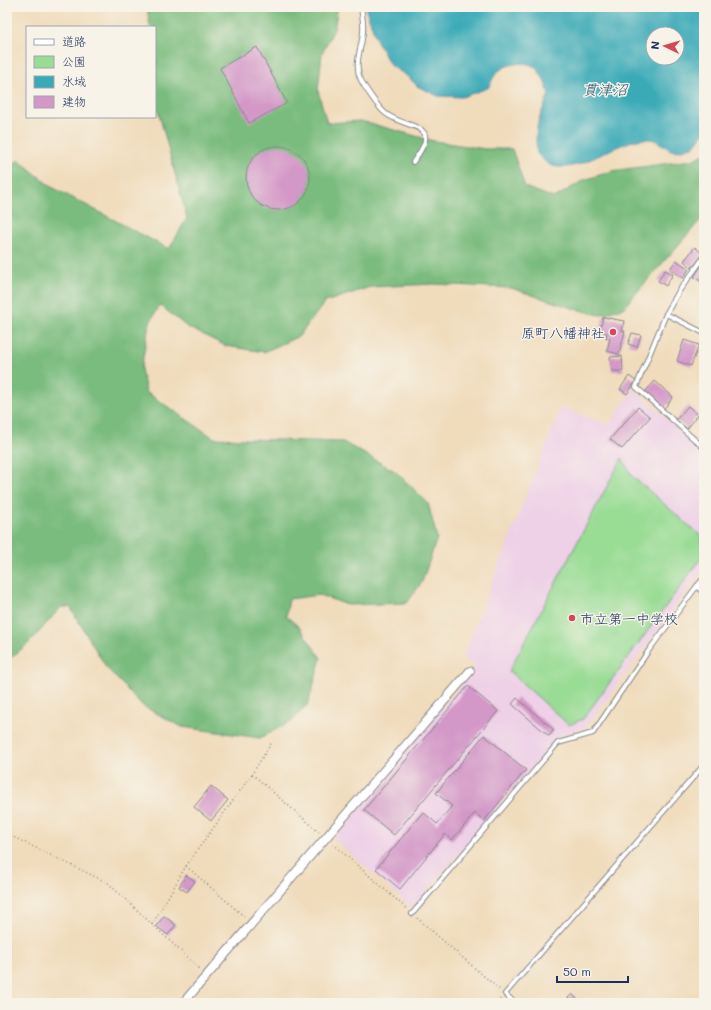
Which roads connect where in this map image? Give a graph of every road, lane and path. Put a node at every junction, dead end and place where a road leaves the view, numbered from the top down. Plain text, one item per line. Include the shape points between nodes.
1 (362, 7) edge
2 (413, 162) dead end
3 (704, 257) edge
4 (666, 314) junction
5 (704, 333) edge
6 (704, 448) edge
7 (704, 578) edge
8 (697, 586) junction
9 (704, 594) edge
10 (470, 671) dead end
11 (272, 742) dead end
12 (704, 765) edge
13 (252, 774) junction
14 (7, 834) edge
15 (326, 838) junction
16 (186, 866) junction
17 (412, 914) dead end
18 (252, 923) junction
19 (152, 925) junction
20 (207, 975) junction
21 (7, 996) edge
22 (15, 1003) edge
23 (183, 1003) edge
24 (515, 1003) edge

1 - 2 lane via 363,31 358,64 361,80 385,112 416,126 423,132 426,139 424,148
3 - 4 lane
4 - 5 lane
4 - 6 lane via 636,387
7 - 8 lane
8 - 9 lane
8 - 17 lane via 593,733 558,743
10 - 15 street
11 - 13 path
12 - 24 lane via 505,994
13 - 15 path
13 - 16 path
14 - 19 path via 108,883
15 - 18 street
16 - 18 path
16 - 19 path
18 - 20 street
19 - 20 path
20 - 23 street
21 - 22 path

